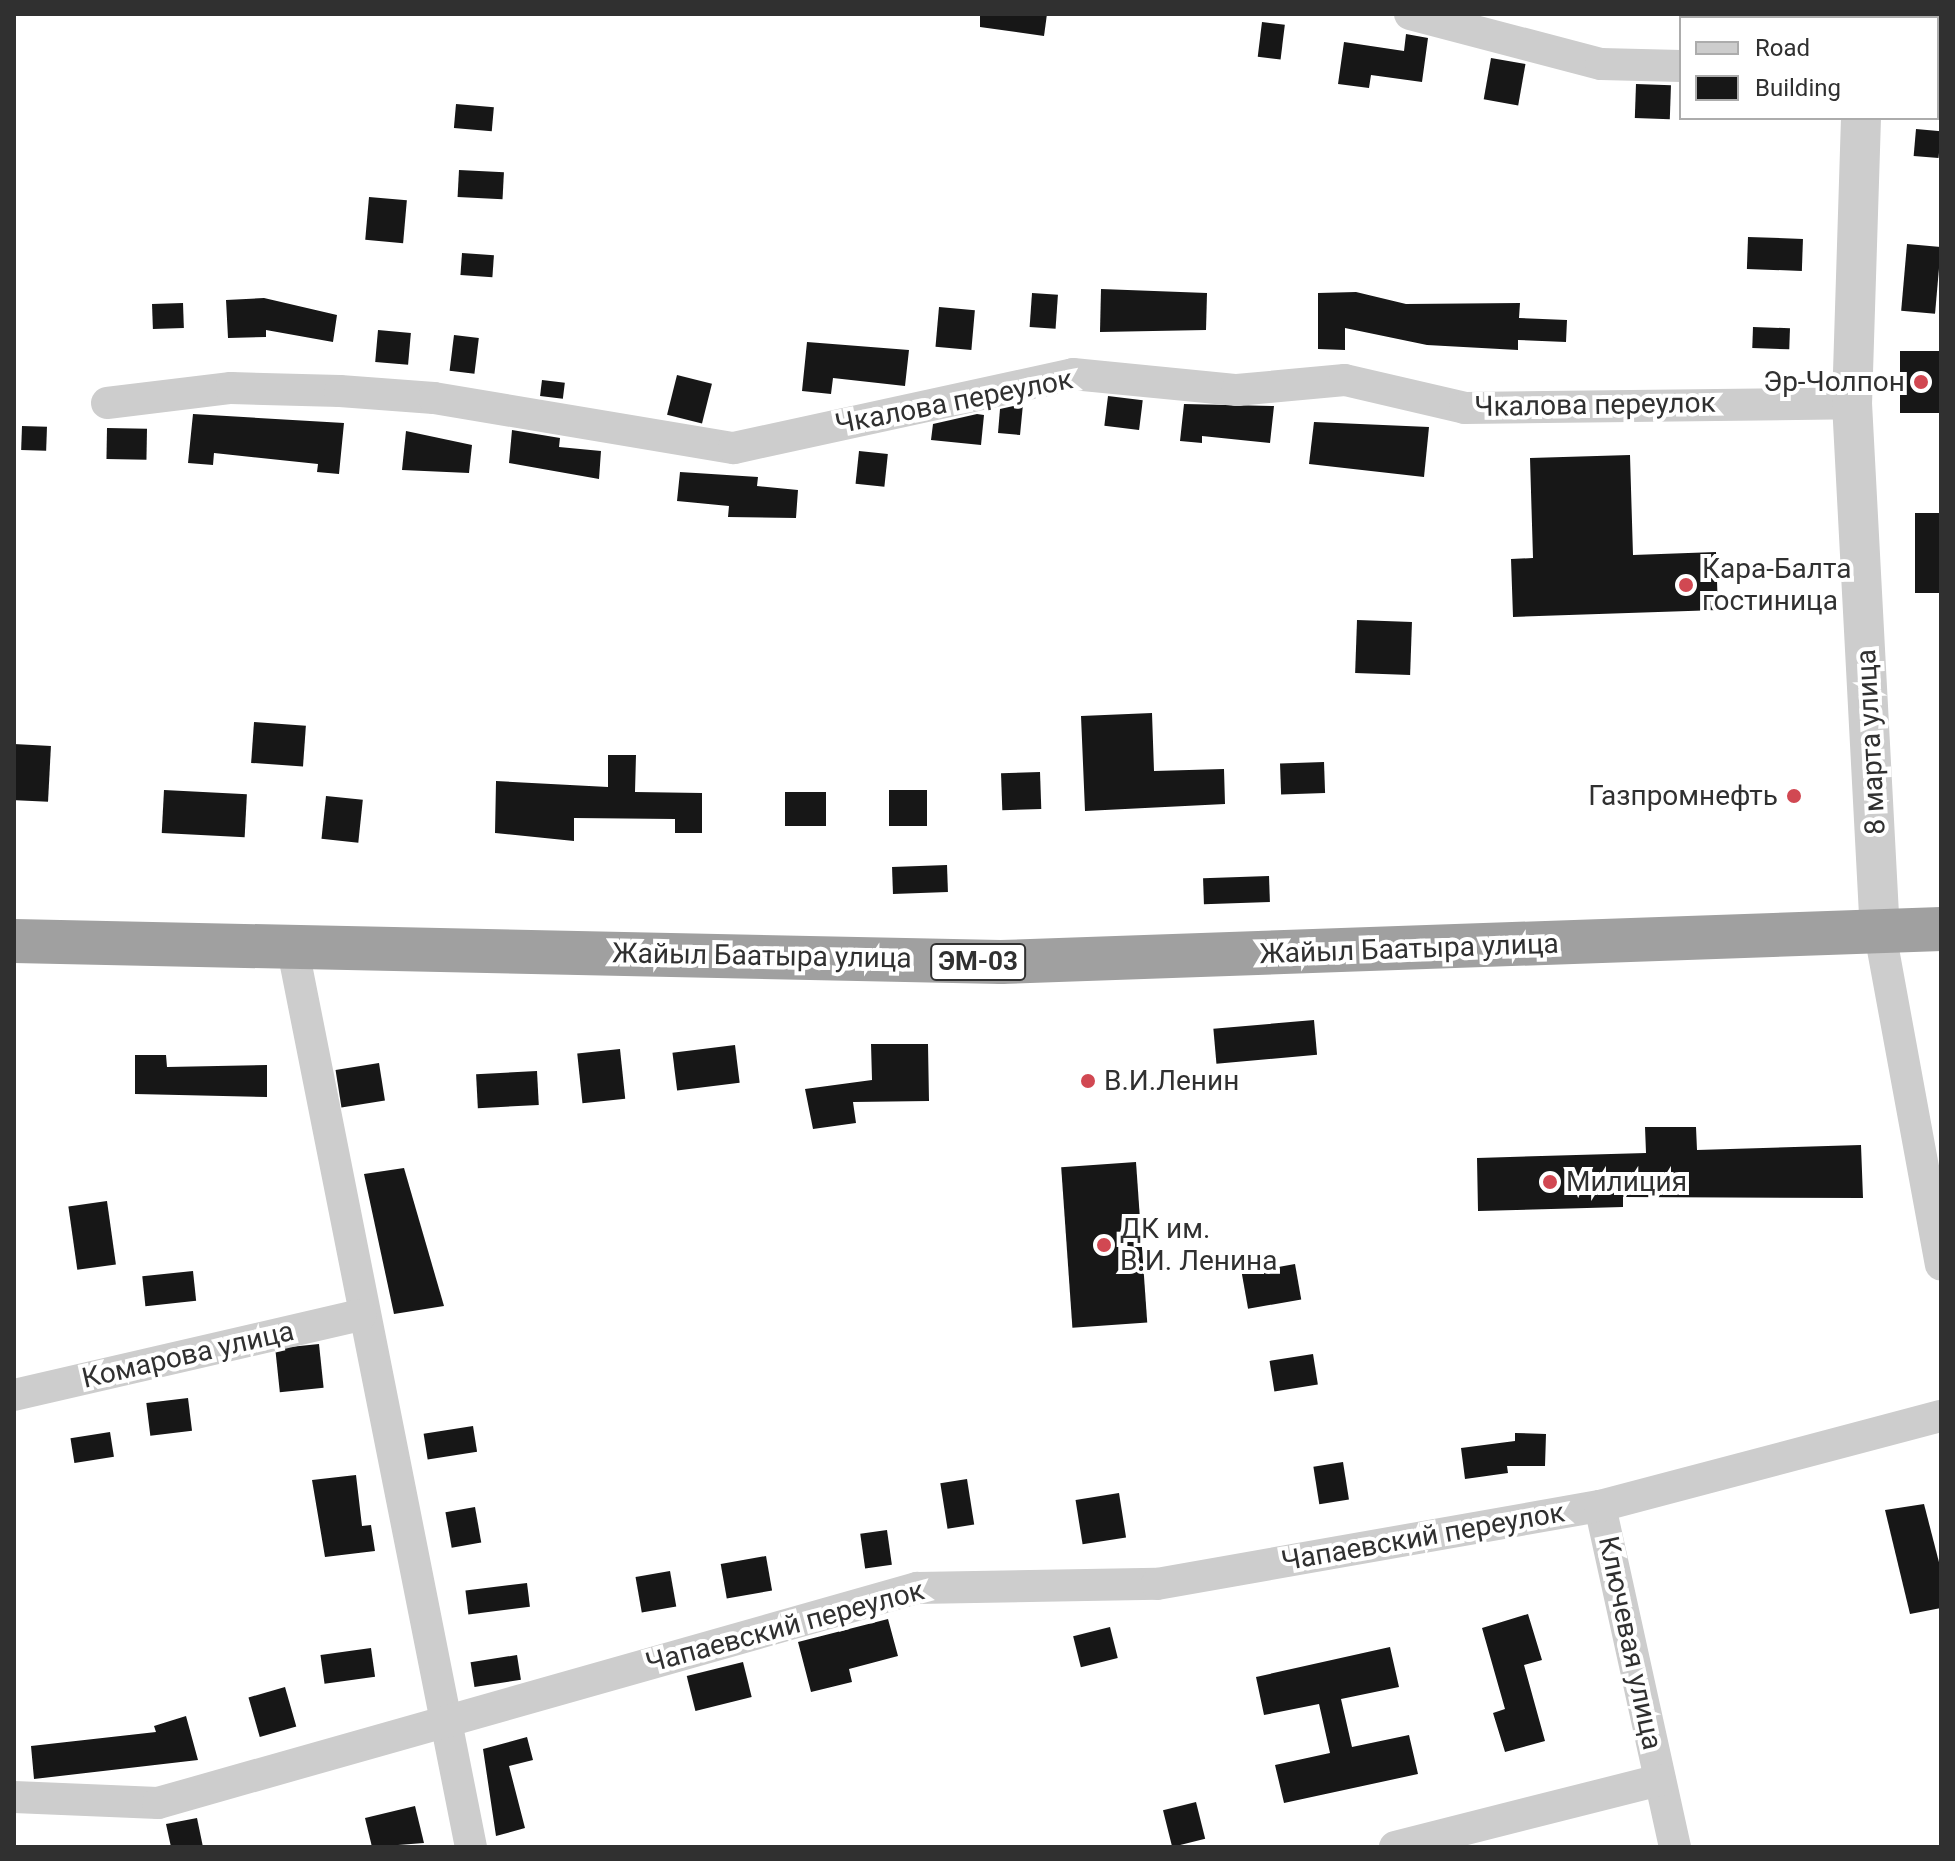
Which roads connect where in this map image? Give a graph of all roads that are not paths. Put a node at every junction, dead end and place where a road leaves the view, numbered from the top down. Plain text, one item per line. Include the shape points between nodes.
1 (1410, 14) edge
2 (1679, 66) edge
3 (1861, 120) edge
4 (107, 403) dead end
5 (1852, 403) junction
6 (1941, 929) edge
7 (1880, 933) junction
8 (14, 941) edge
9 (292, 945) junction
10 (1941, 1264) edge
11 (361, 1315) junction
12 (14, 1395) edge
13 (1941, 1416) edge
14 (1600, 1506) junction
15 (442, 1720) junction
16 (1660, 1780) junction
17 (14, 1797) edge
18 (471, 1847) edge
19 (1395, 1847) edge
20 (1675, 1847) edge

1 - 2 street via 1601,64
3 - 5 street, 8 марта улица
4 - 5 street, Чкалова переулок via 231,388 340,391 434,398 734,448 1073,374 1237,390 1345,380 1465,408
5 - 7 street, 8 марта улица
6 - 7 highway, Жайыл Баатыра улица / ЭМ-03
7 - 9 highway, Жайыл Баатыра улица / ЭМ-03 via 1001,962
7 - 10 street, 8 марта улица
8 - 9 highway, Жайыл Баатыра улица / ЭМ-03
9 - 11 street
11 - 12 street, Комарова улица
11 - 15 street
13 - 14 street, Чапаевский переулок
14 - 15 street, Чапаевский переулок via 1157,1584 917,1588
14 - 16 street, Ключевая улица
15 - 17 street, Чапаевский переулок via 158,1803
15 - 18 street
16 - 19 street, Ключевая улица
16 - 20 street, Ключевая улица

